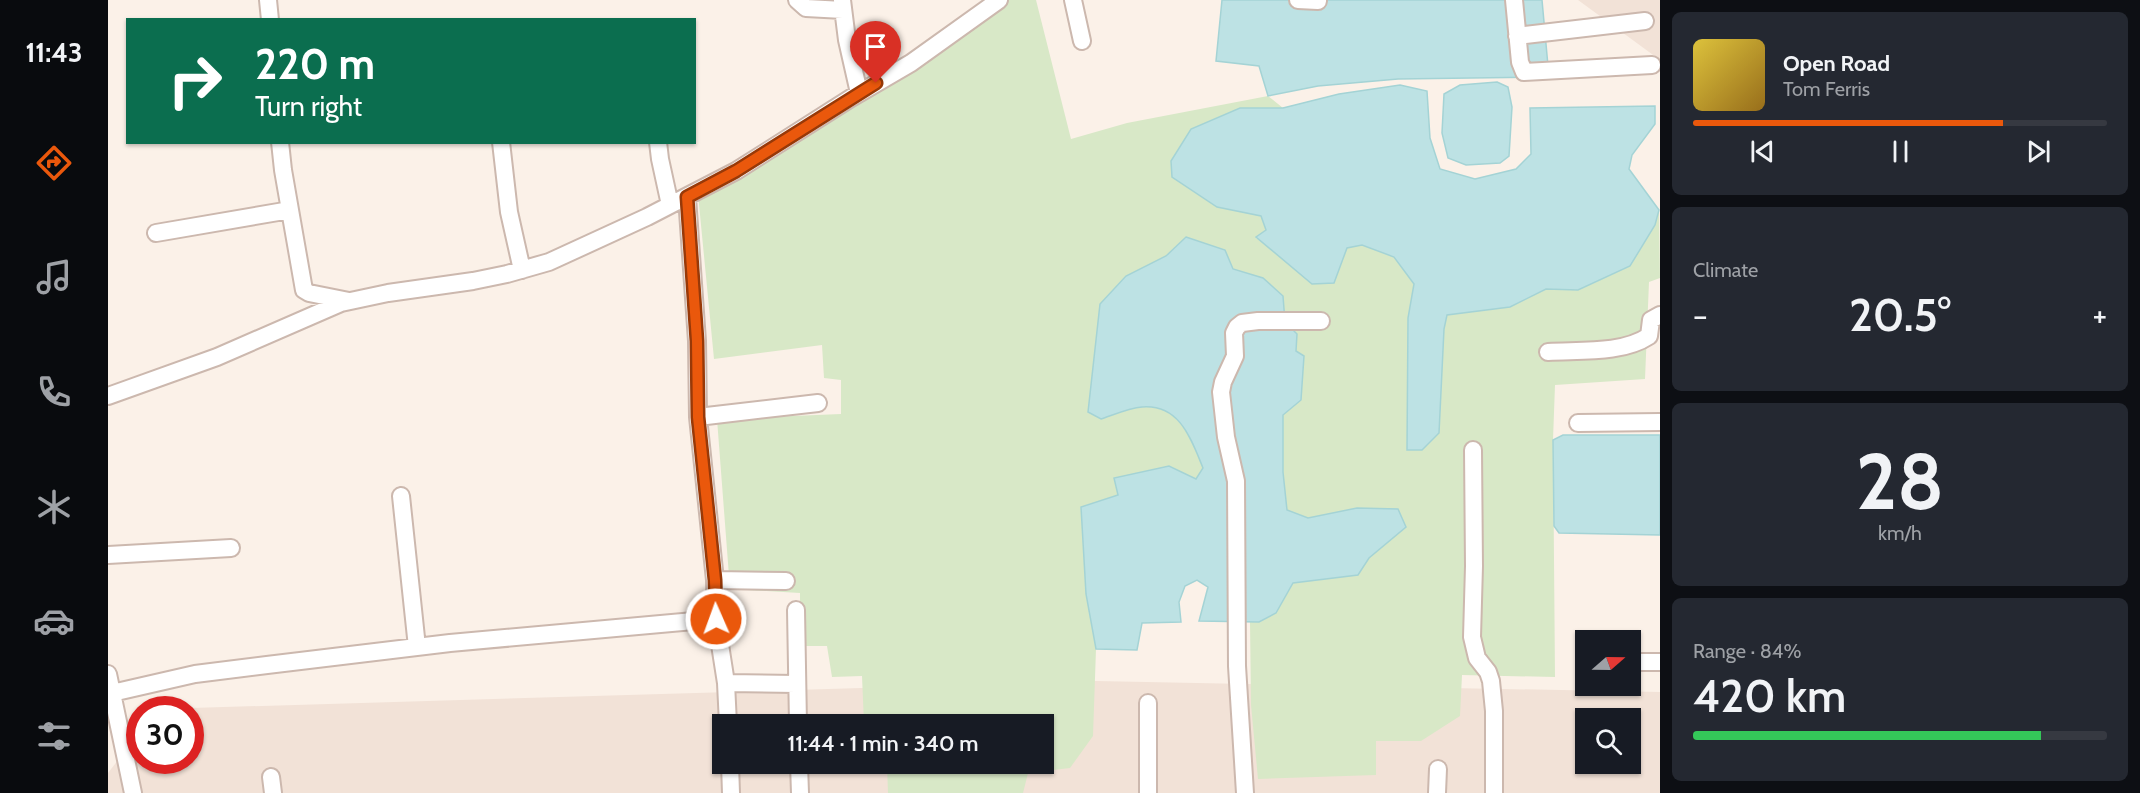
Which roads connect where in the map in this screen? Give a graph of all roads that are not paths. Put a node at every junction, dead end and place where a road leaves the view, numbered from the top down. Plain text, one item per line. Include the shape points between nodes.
1 (268, 0) edge
2 (797, 0) edge
3 (999, 0) edge
4 (1073, 0) edge
5 (1298, 0) edge
6 (1514, 0) edge
7 (1318, 1) edge
8 (843, 5) edge
9 (270, 18) edge
10 (1645, 21) dead end
11 (1517, 36) junction
12 (1082, 41) dead end
13 (1652, 65) dead end
14 (859, 93) junction
15 (280, 144) edge
16 (501, 144) edge
17 (658, 144) edge
18 (687, 197) junction
19 (670, 206) junction
20 (290, 210) junction
21 (156, 233) dead end
22 (522, 270) junction
23 (350, 301) junction
24 (1660, 315) edge
25 (1321, 321) dead end
26 (1548, 352) dead end
27 (108, 396) edge
28 (818, 403) dead end
29 (698, 417) junction
30 (1660, 422) edge
31 (1578, 423) dead end
32 (1473, 450) dead end
33 (401, 496) dead end
34 (231, 548) dead end
35 (108, 555) edge
36 (715, 580) junction
37 (786, 581) dead end
38 (796, 610) dead end
39 (716, 619) junction
40 (417, 647) junction
41 (1641, 662) edge
42 (1660, 662) edge
43 (108, 674) edge
44 (726, 683) junction
45 (796, 684) junction
46 (112, 693) junction
47 (1148, 703) dead end
48 (728, 714) edge
49 (798, 714) edge
50 (1438, 769) dead end
51 (730, 774) edge
52 (799, 774) edge
53 (133, 793) edge
54 (731, 793) edge
55 (800, 793) edge
56 (1148, 793) edge
57 (1245, 793) edge
58 (1437, 793) edge
59 (1494, 793) edge

1 - 9 street
2 - 8 street via 806,8
3 - 14 street via 911,63
4 - 12 street
5 - 7 street
6 - 11 street
8 - 14 street
10 - 11 street
11 - 13 street via 1524,72
14 - 18 street via 736,171
15 - 20 street
16 - 22 street via 509,212
17 - 19 street
18 - 19 street
18 - 29 street
19 - 22 street via 549,262
20 - 21 street
20 - 23 street via 304,290
22 - 23 street
23 - 27 street via 217,357
24 - 26 street via 1651,320 1649,336 1630,344
25 - 57 street via 1258,321 1237,327 1235,356 1221,392 1236,481 1237,666
28 - 29 street
29 - 36 street
30 - 31 street
32 - 59 street via 1472,637 1477,658 1491,681
33 - 40 street
34 - 35 street
36 - 37 street
36 - 39 street
38 - 45 street
39 - 40 street
39 - 44 street
40 - 46 street via 195,674
41 - 42 street
43 - 46 street
44 - 45 street
44 - 48 street
45 - 49 street
46 - 53 street
47 - 56 street
50 - 58 street
51 - 54 street
52 - 55 street

